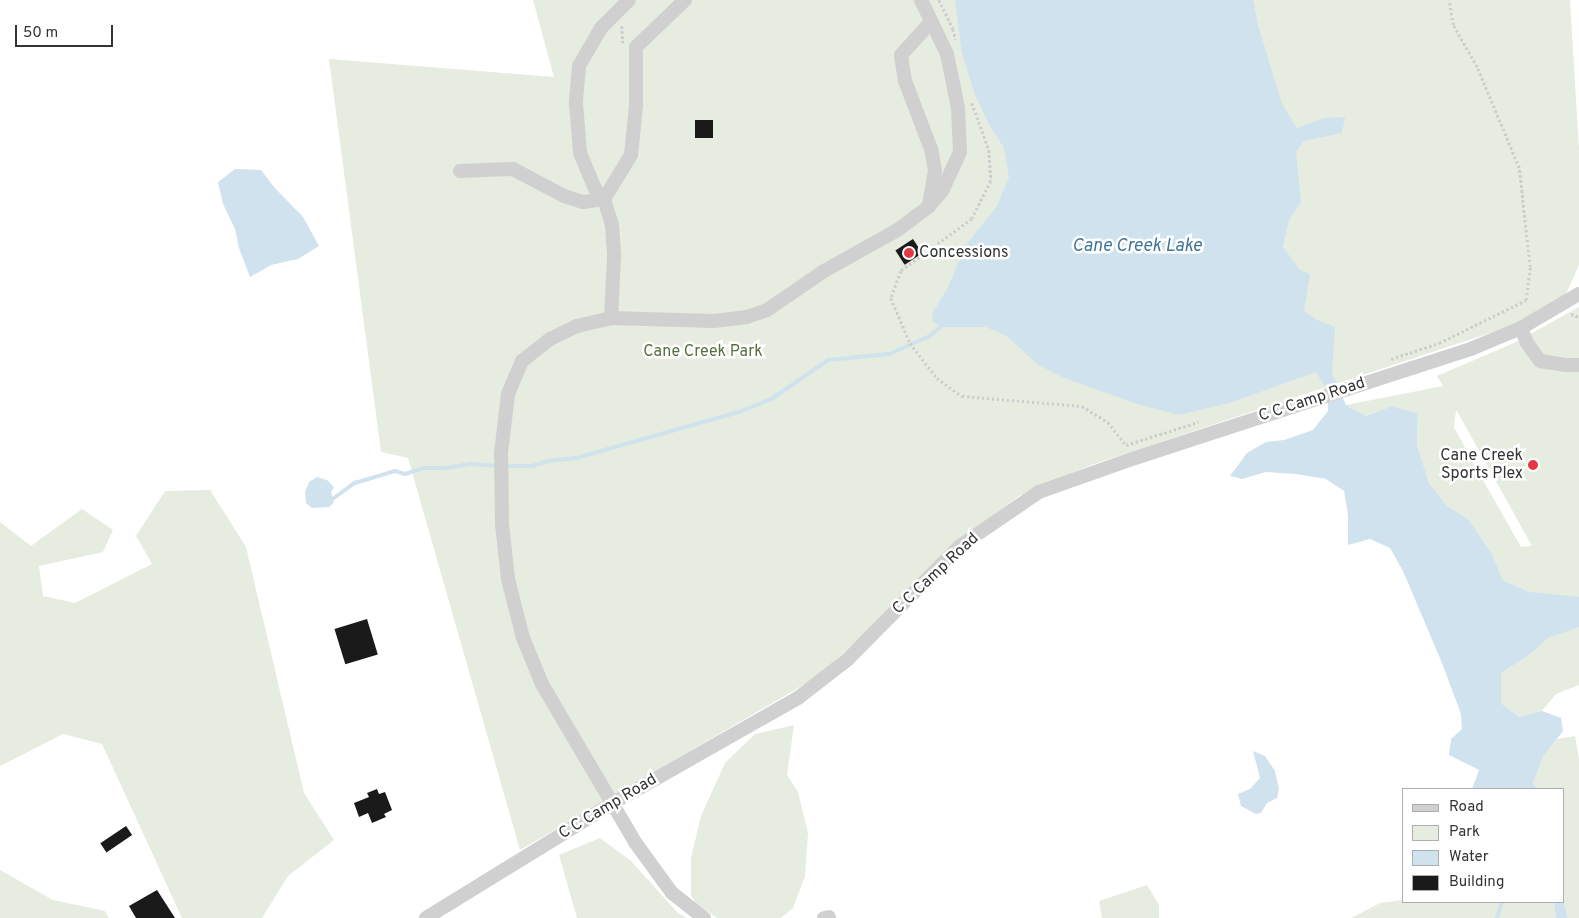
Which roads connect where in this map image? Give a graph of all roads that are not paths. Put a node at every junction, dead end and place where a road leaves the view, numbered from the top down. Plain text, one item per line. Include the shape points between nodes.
1 (685, 0) edge
2 (921, 0) edge
3 (625, 4) edge
4 (931, 22) junction
5 (460, 171) dead end
6 (604, 199) junction
7 (929, 206) junction
8 (1579, 294) edge
9 (611, 318) junction
10 (1521, 328) junction
11 (1579, 365) edge
12 (614, 802) junction
13 (426, 918) edge
14 (704, 918) edge

1 - 6 street via 636,47 636,106 631,155
2 - 4 street
3 - 6 street via 601,28 579,66 576,104 580,153 596,191
4 - 7 street via 947,54 958,108 960,152 942,191
4 - 7 street via 901,55 905,81 931,149 935,171
5 - 6 street via 512,169 564,196 583,202
6 - 9 street via 612,225 614,257
7 - 9 street via 899,229 824,271 767,310 747,317 714,321
8 - 10 street, C C Camp Road
9 - 12 street via 577,326 550,339 522,361 508,394 502,453 502,524 508,579 523,638 542,684
10 - 11 street via 1540,360
10 - 12 street, C C Camp Road via 1473,348 1039,492 960,546 847,660 798,698
12 - 13 street, C C Camp Road
12 - 14 street via 635,842 672,893

